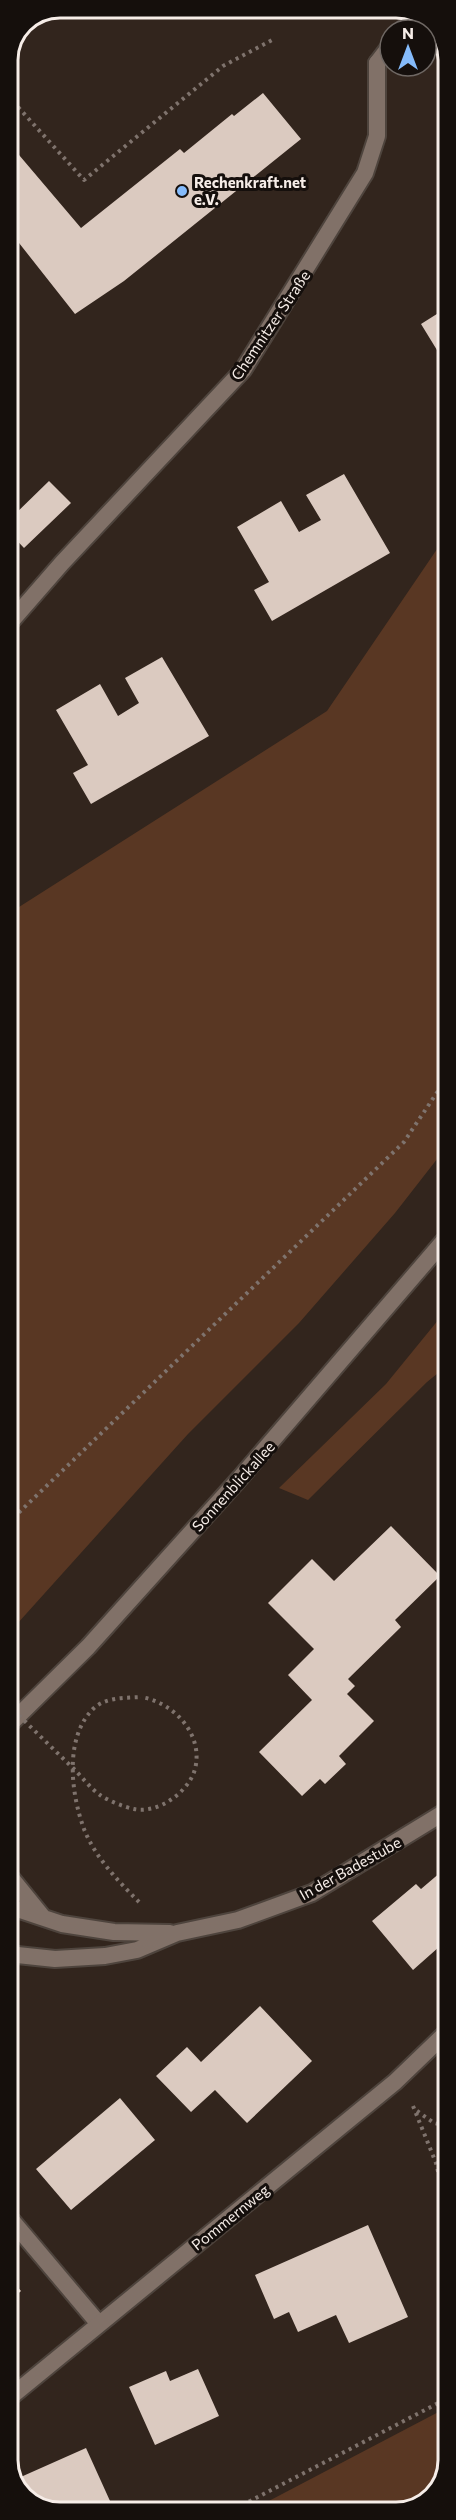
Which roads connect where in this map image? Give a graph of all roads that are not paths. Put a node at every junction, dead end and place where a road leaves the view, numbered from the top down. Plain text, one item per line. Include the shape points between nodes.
1 (378, 61) edge
2 (18, 614) edge
3 (438, 1248) edge
4 (18, 1716) edge
5 (438, 1815) edge
6 (18, 1886) edge
7 (18, 1909) edge
8 (42, 1916) junction
9 (177, 1933) junction
10 (18, 1955) edge
11 (438, 2040) edge
12 (18, 2228) edge
13 (99, 2324) junction
14 (18, 2390) edge

1 - 2 street, Chemnitzer Straße via 377,136 365,173 243,370
3 - 4 street, Sonnenblickallee via 247,1470 88,1647
5 - 9 street, In der Badestube via 312,1893 238,1920
6 - 8 street
7 - 8 street, In der Badestube
8 - 9 street, In der Badestube via 62,1924 114,1932
9 - 10 street, In der Badestube via 137,1950 105,1956 55,1959
11 - 13 street, Pommernweg via 394,2082
12 - 13 street
13 - 14 street, Pommernweg

